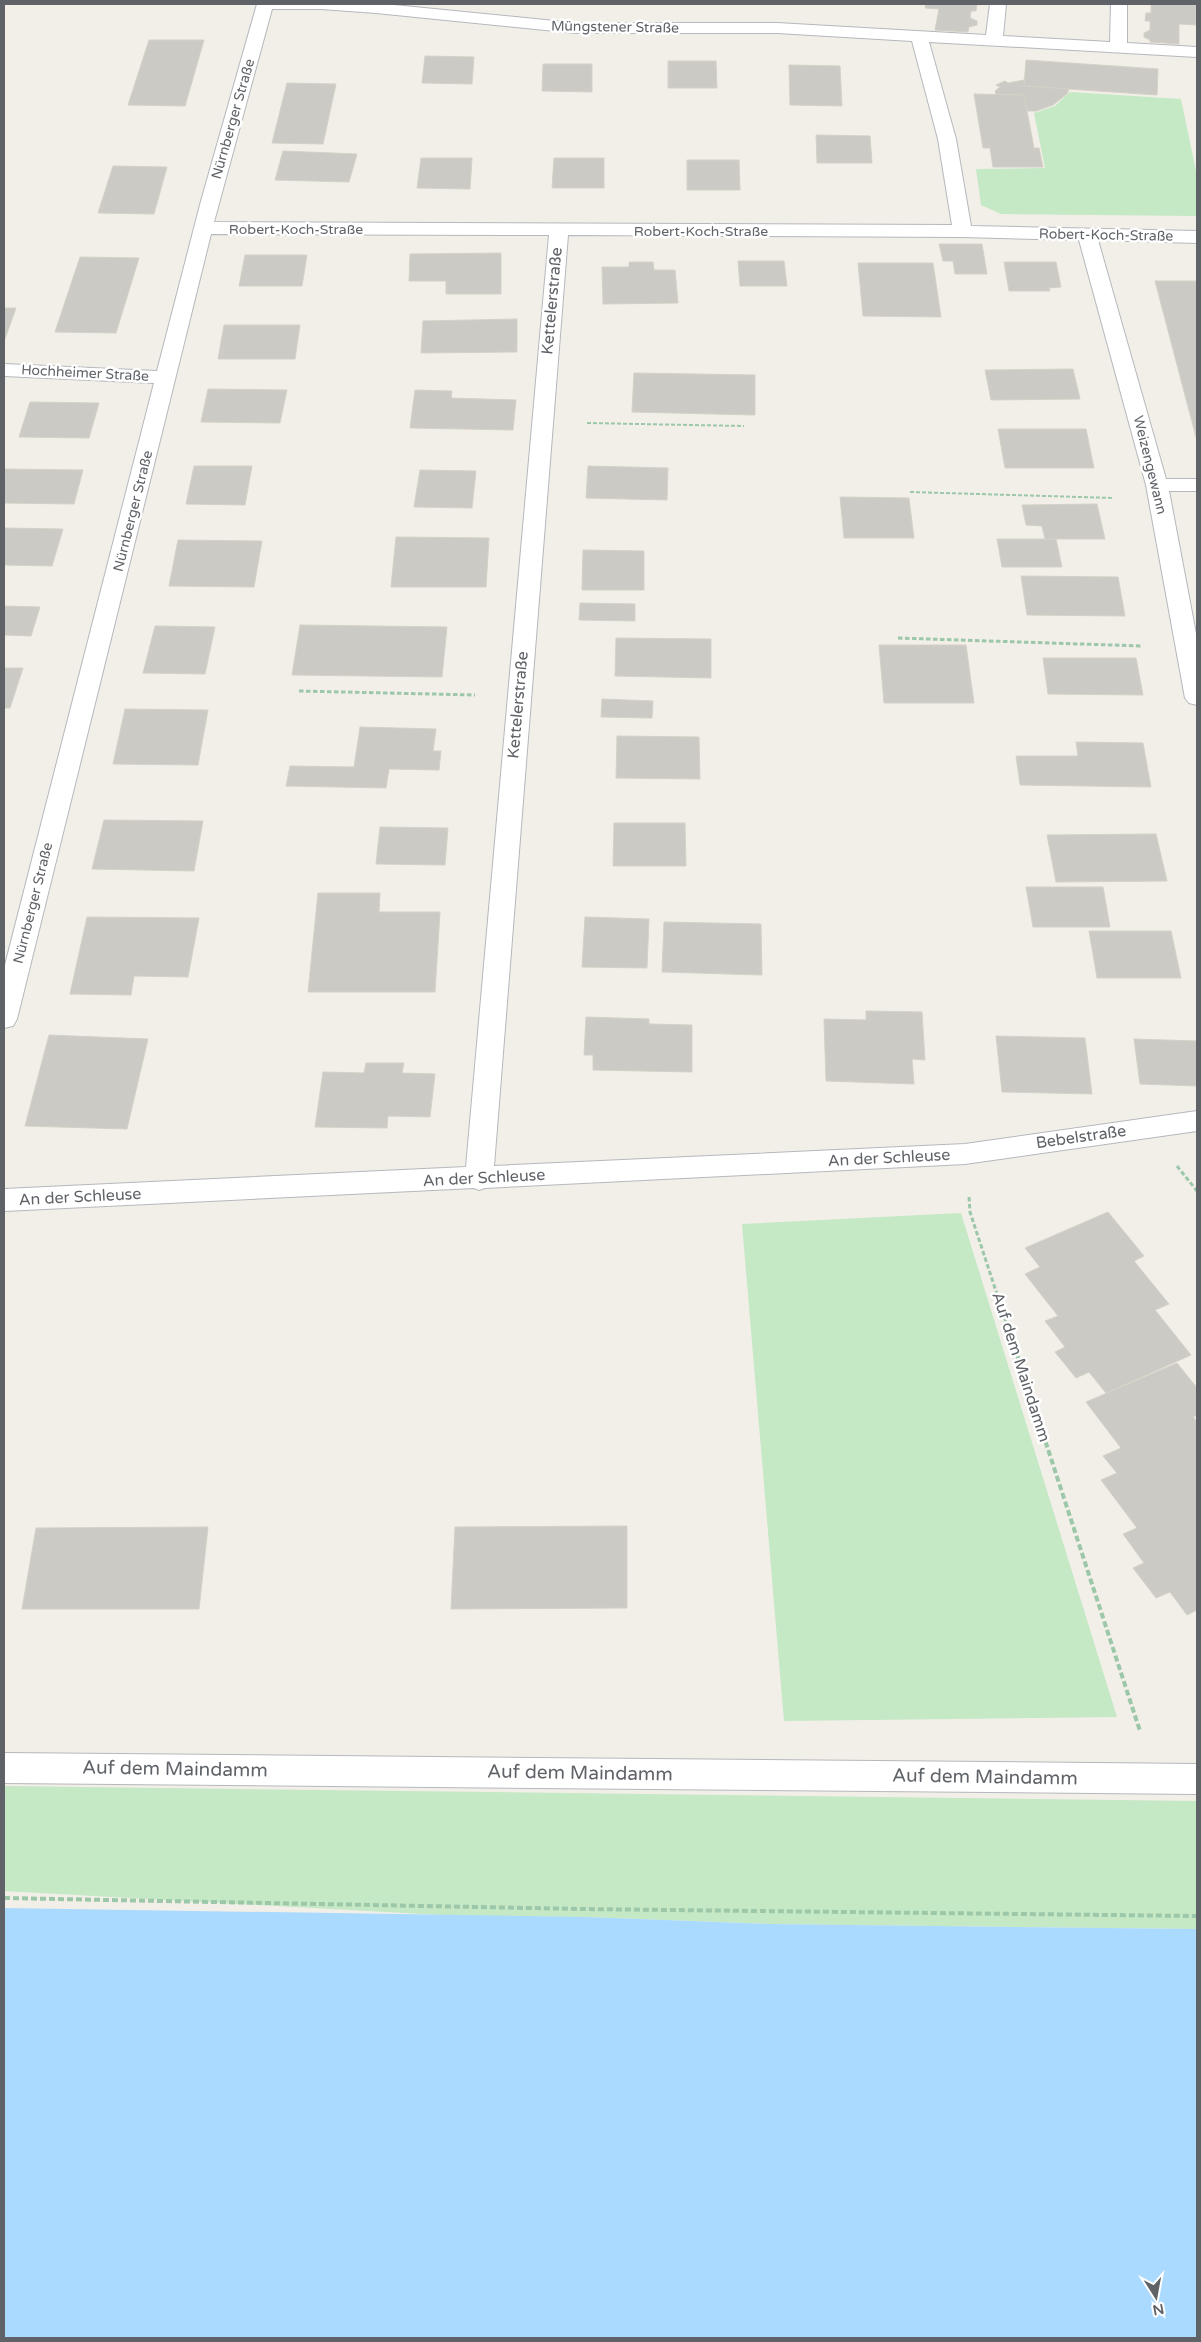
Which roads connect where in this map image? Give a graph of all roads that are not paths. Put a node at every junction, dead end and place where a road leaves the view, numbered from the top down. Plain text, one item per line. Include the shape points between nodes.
1 (265, 4) edge
2 (998, 4) edge
3 (1119, 4) edge
4 (927, 35) junction
5 (994, 40) junction
6 (1118, 48) junction
7 (1197, 52) edge
8 (205, 228) junction
9 (559, 231) junction
10 (962, 232) junction
11 (1087, 235) junction
12 (1197, 237) edge
13 (4, 370) edge
14 (166, 377) junction
15 (1197, 485) edge
16 (1158, 492) junction
17 (1197, 698) edge
18 (4, 1019) edge
19 (1197, 1122) edge
20 (965, 1154) joint
21 (479, 1179) junction
22 (4, 1200) edge
23 (4, 1768) edge
24 (1197, 1778) edge

1 - 4 street, Müngstener Straße via 376,8 575,28 758,27
1 - 8 street, Nürnberger Straße
2 - 5 street
3 - 6 street
4 - 5 street, Müngstener Straße
4 - 10 street
5 - 6 street, Müngstener Straße
6 - 7 street, Müngstener Straße
8 - 9 street, Robert-Koch-Straße
8 - 14 street, Nürnberger Straße
9 - 10 street, Robert-Koch-Straße
9 - 21 street, Kettelerstraße
10 - 11 street, Robert-Koch-Straße
11 - 12 street, Robert-Koch-Straße
11 - 16 street, Weizengewann
13 - 14 street, Hochheimer Straße
14 - 18 street, Nürnberger Straße
15 - 16 street
16 - 17 street, Weizengewann
19 - 20 street, Bebelstraße
20 - 21 street, An der Schleuse
21 - 22 street, An der Schleuse
23 - 24 street, Auf dem Maindamm

